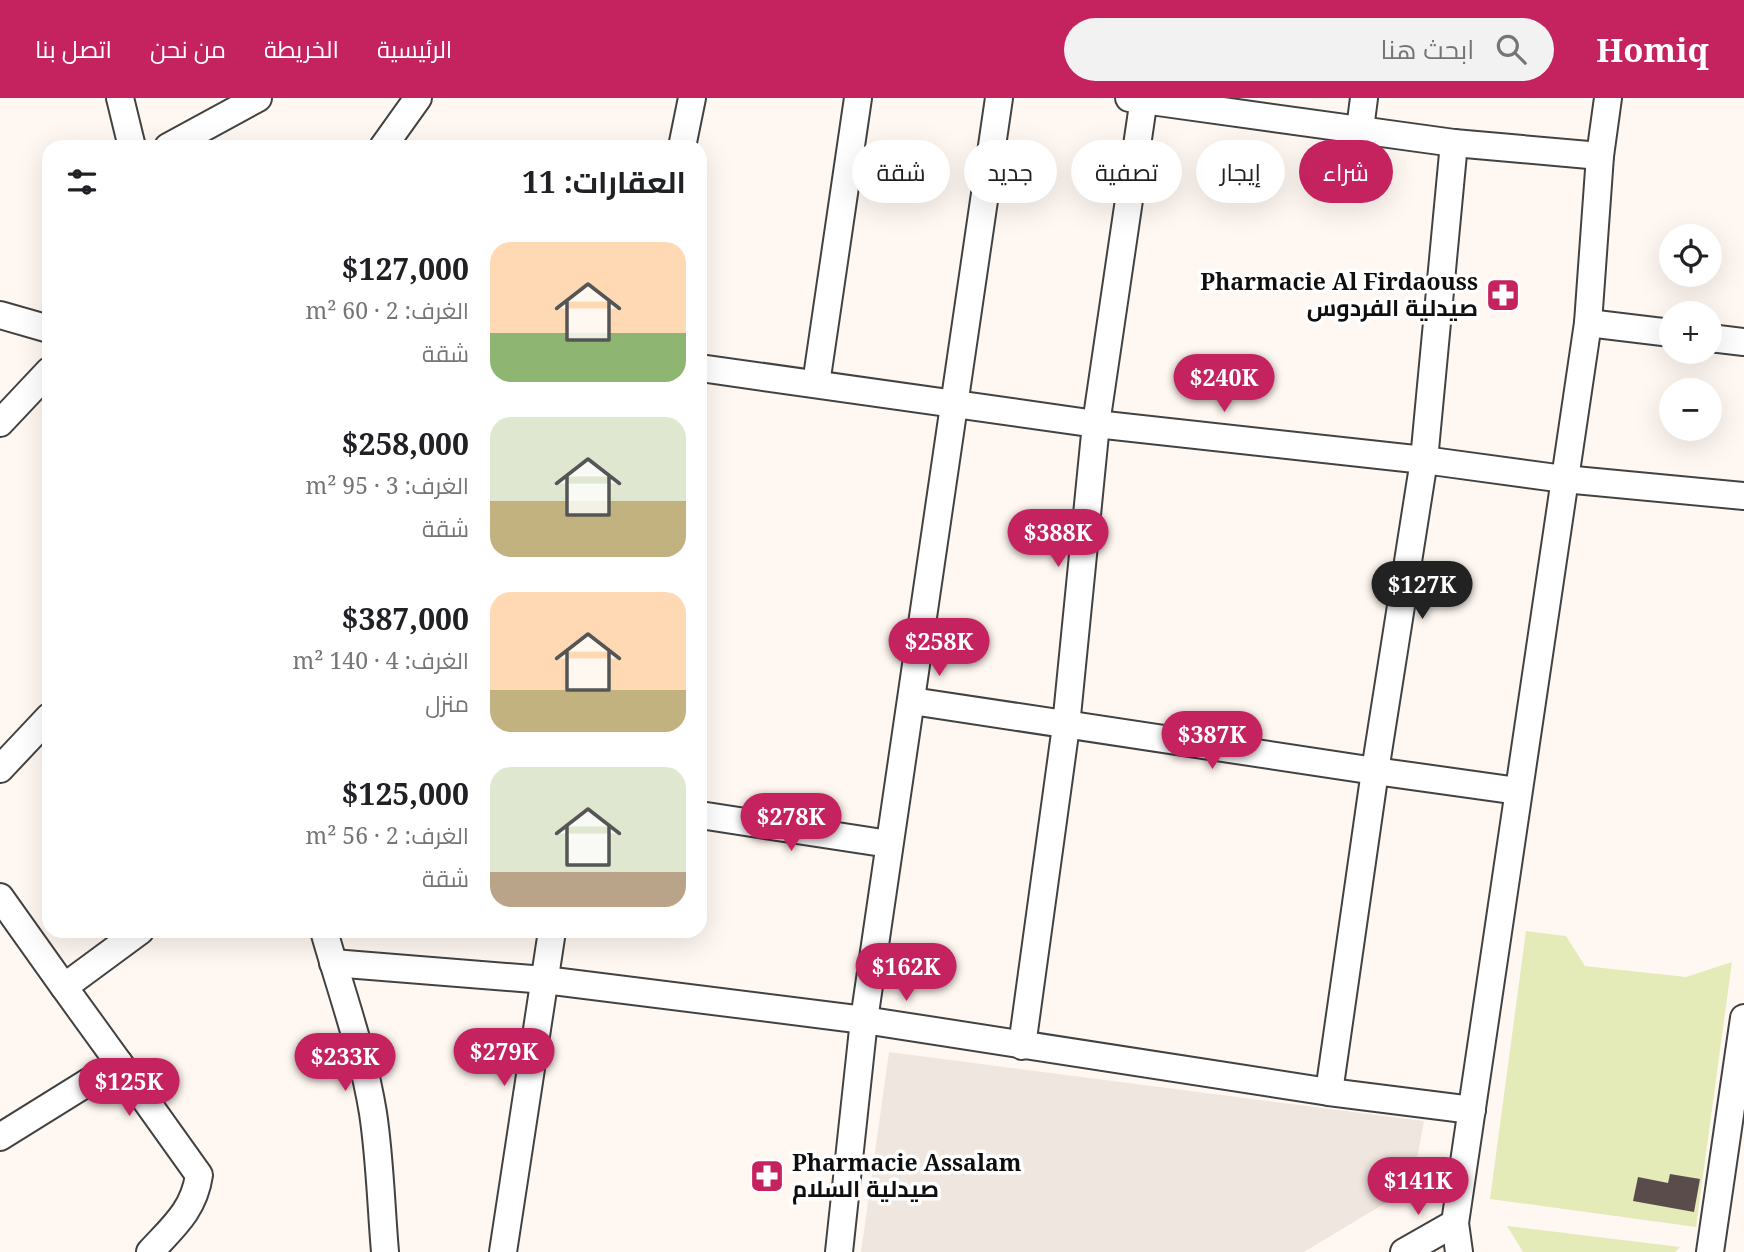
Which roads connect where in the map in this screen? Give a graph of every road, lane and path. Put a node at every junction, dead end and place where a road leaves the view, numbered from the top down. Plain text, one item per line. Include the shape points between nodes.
1 (120, 98) edge
2 (258, 98) edge
3 (418, 98) edge
4 (692, 98) edge
5 (858, 98) edge
6 (999, 98) edge
7 (1364, 98) edge
8 (1608, 98) edge
9 (1139, 99) edge
10 (1360, 129) junction
11 (130, 140) edge
12 (181, 140) edge
13 (388, 140) edge
14 (683, 140) edge
15 (1454, 143) junction
16 (1600, 156) junction
17 (0, 315) edge
18 (1588, 323) junction
19 (42, 327) edge
20 (1659, 332) edge
21 (1722, 339) edge
22 (1744, 342) edge
23 (707, 369) edge
24 (42, 378) edge
25 (816, 384) junction
26 (954, 405) junction
27 (0, 423) edge
28 (1096, 424) junction
29 (1424, 460) junction
30 (1564, 479) junction
31 (1744, 496) edge
32 (912, 701) junction
33 (42, 724) edge
34 (1066, 726) junction
35 (0, 769) edge
36 (1375, 771) junction
37 (1518, 790) junction
38 (707, 817) edge
39 (889, 844) junction
40 (0, 897) edge
41 (130, 938) edge
42 (326, 938) edge
43 (551, 938) edge
44 (333, 963) junction
45 (545, 980) junction
46 (64, 987) junction
47 (1744, 1018) edge
48 (864, 1020) junction
49 (1022, 1046) junction
50 (119, 1063) junction
51 (1329, 1092) junction
52 (1472, 1110) junction
53 (0, 1137) edge
54 (1455, 1223) junction
55 (150, 1252) edge
56 (385, 1252) edge
57 (503, 1252) edge
58 (839, 1252) edge
59 (1404, 1252) edge
60 (1459, 1252) edge
61 (1710, 1252) edge

1 - 11 street
2 - 12 street
3 - 13 street
4 - 14 street
5 - 25 street
6 - 26 street
7 - 10 street
8 - 16 street
9 - 10 street
9 - 28 street
10 - 15 street
15 - 16 street
15 - 29 street
16 - 18 street
17 - 19 street
18 - 20 street
18 - 30 street
21 - 22 street
23 - 25 street
24 - 27 street
25 - 26 street
26 - 28 street
26 - 32 street
28 - 29 street
28 - 34 street
29 - 30 street
29 - 36 street
30 - 31 street
30 - 37 street
32 - 34 street
32 - 39 street
33 - 35 street
34 - 36 street
34 - 49 street
36 - 37 street
36 - 51 street
37 - 52 street
38 - 39 street
39 - 48 street
40 - 46 street
41 - 46 street
42 - 44 street
43 - 45 street
44 - 45 street
44 - 56 street via 373,1112
45 - 48 street
45 - 57 street
46 - 50 street
47 - 61 street
48 - 49 street
48 - 58 street
49 - 51 street
50 - 53 street
50 - 55 street via 199,1175 187,1211
51 - 52 street
52 - 54 street
54 - 59 street
54 - 60 street

